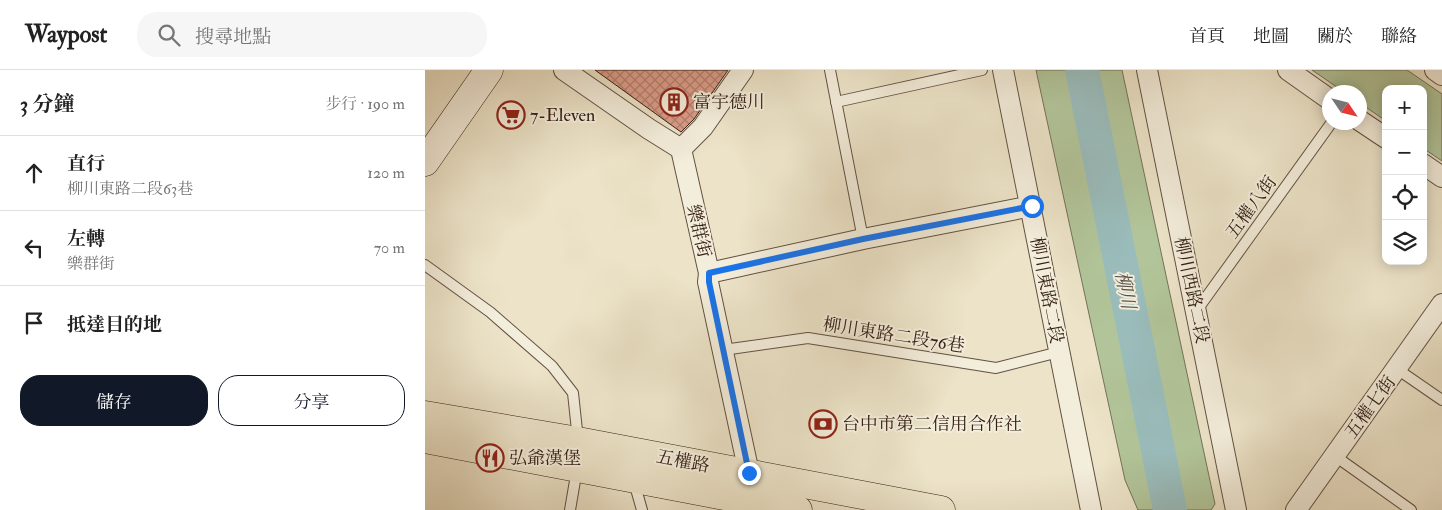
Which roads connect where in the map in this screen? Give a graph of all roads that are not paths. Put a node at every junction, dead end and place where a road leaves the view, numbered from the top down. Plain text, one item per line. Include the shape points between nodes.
1 (489, 70) edge
2 (564, 70) edge
3 (743, 70) edge
4 (830, 70) edge
5 (982, 70) edge
6 (1003, 70) edge
7 (1147, 70) edge
8 (1288, 70) edge
9 (1435, 70) edge
10 (1442, 75) edge
11 (1322, 94) edge
12 (836, 102) junction
13 (1367, 125) edge
14 (1326, 130) edge
15 (1382, 135) edge
16 (681, 149) junction
17 (425, 162) edge
18 (1427, 167) edge
19 (1442, 177) edge
20 (1032, 206) junction
21 (863, 239) junction
22 (425, 265) edge
23 (709, 273) junction
24 (1442, 304) edge
25 (1197, 310) junction
26 (723, 350) junction
27 (1059, 352) junction
28 (1397, 369) junction
29 (1442, 400) edge
30 (425, 415) edge
31 (425, 439) edge
32 (578, 441) junction
33 (1335, 456) junction
34 (577, 469) junction
35 (749, 473) junction
36 (634, 479) junction
37 (748, 505) edge
38 (570, 510) edge
39 (642, 510) edge
40 (798, 510) edge
41 (941, 510) edge
42 (1091, 510) edge
43 (1235, 510) edge
44 (1296, 510) edge
45 (1411, 510) edge

1 - 17 main road
2 - 16 street
3 - 16 street via 703,127
4 - 12 lane
5 - 12 lane
6 - 20 street, 柳川東路二段
7 - 25 street, 柳川西路二段
8 - 11 street
9 - 10 street
12 - 21 lane
13 - 15 street
14 - 25 lane, 五權八街
16 - 23 street, 樂群街
18 - 19 street
20 - 21 street
20 - 27 street, 柳川東路二段
21 - 23 street
22 - 32 lane via 491,312 564,380 576,403
23 - 26 street, 樂群街
24 - 28 street, 五權七街
25 - 43 street, 柳川西路二段
26 - 27 lane, 柳川東路二段76巷 via 808,338 997,368
26 - 35 street, 樂群街
27 - 42 street, 柳川東路二段
28 - 29 lane
28 - 33 street, 五權七街
30 - 32 main road, 五權路
31 - 34 main road, 五權路
32 - 35 main road, 五權路
33 - 44 street, 五權七街
33 - 45 lane
34 - 36 main road, 五權路
34 - 38 lane
35 - 37 street, 樂群街
35 - 41 main road, 五權路
36 - 37 main road, 五權路
36 - 39 lane
37 - 40 main road, 五權路

